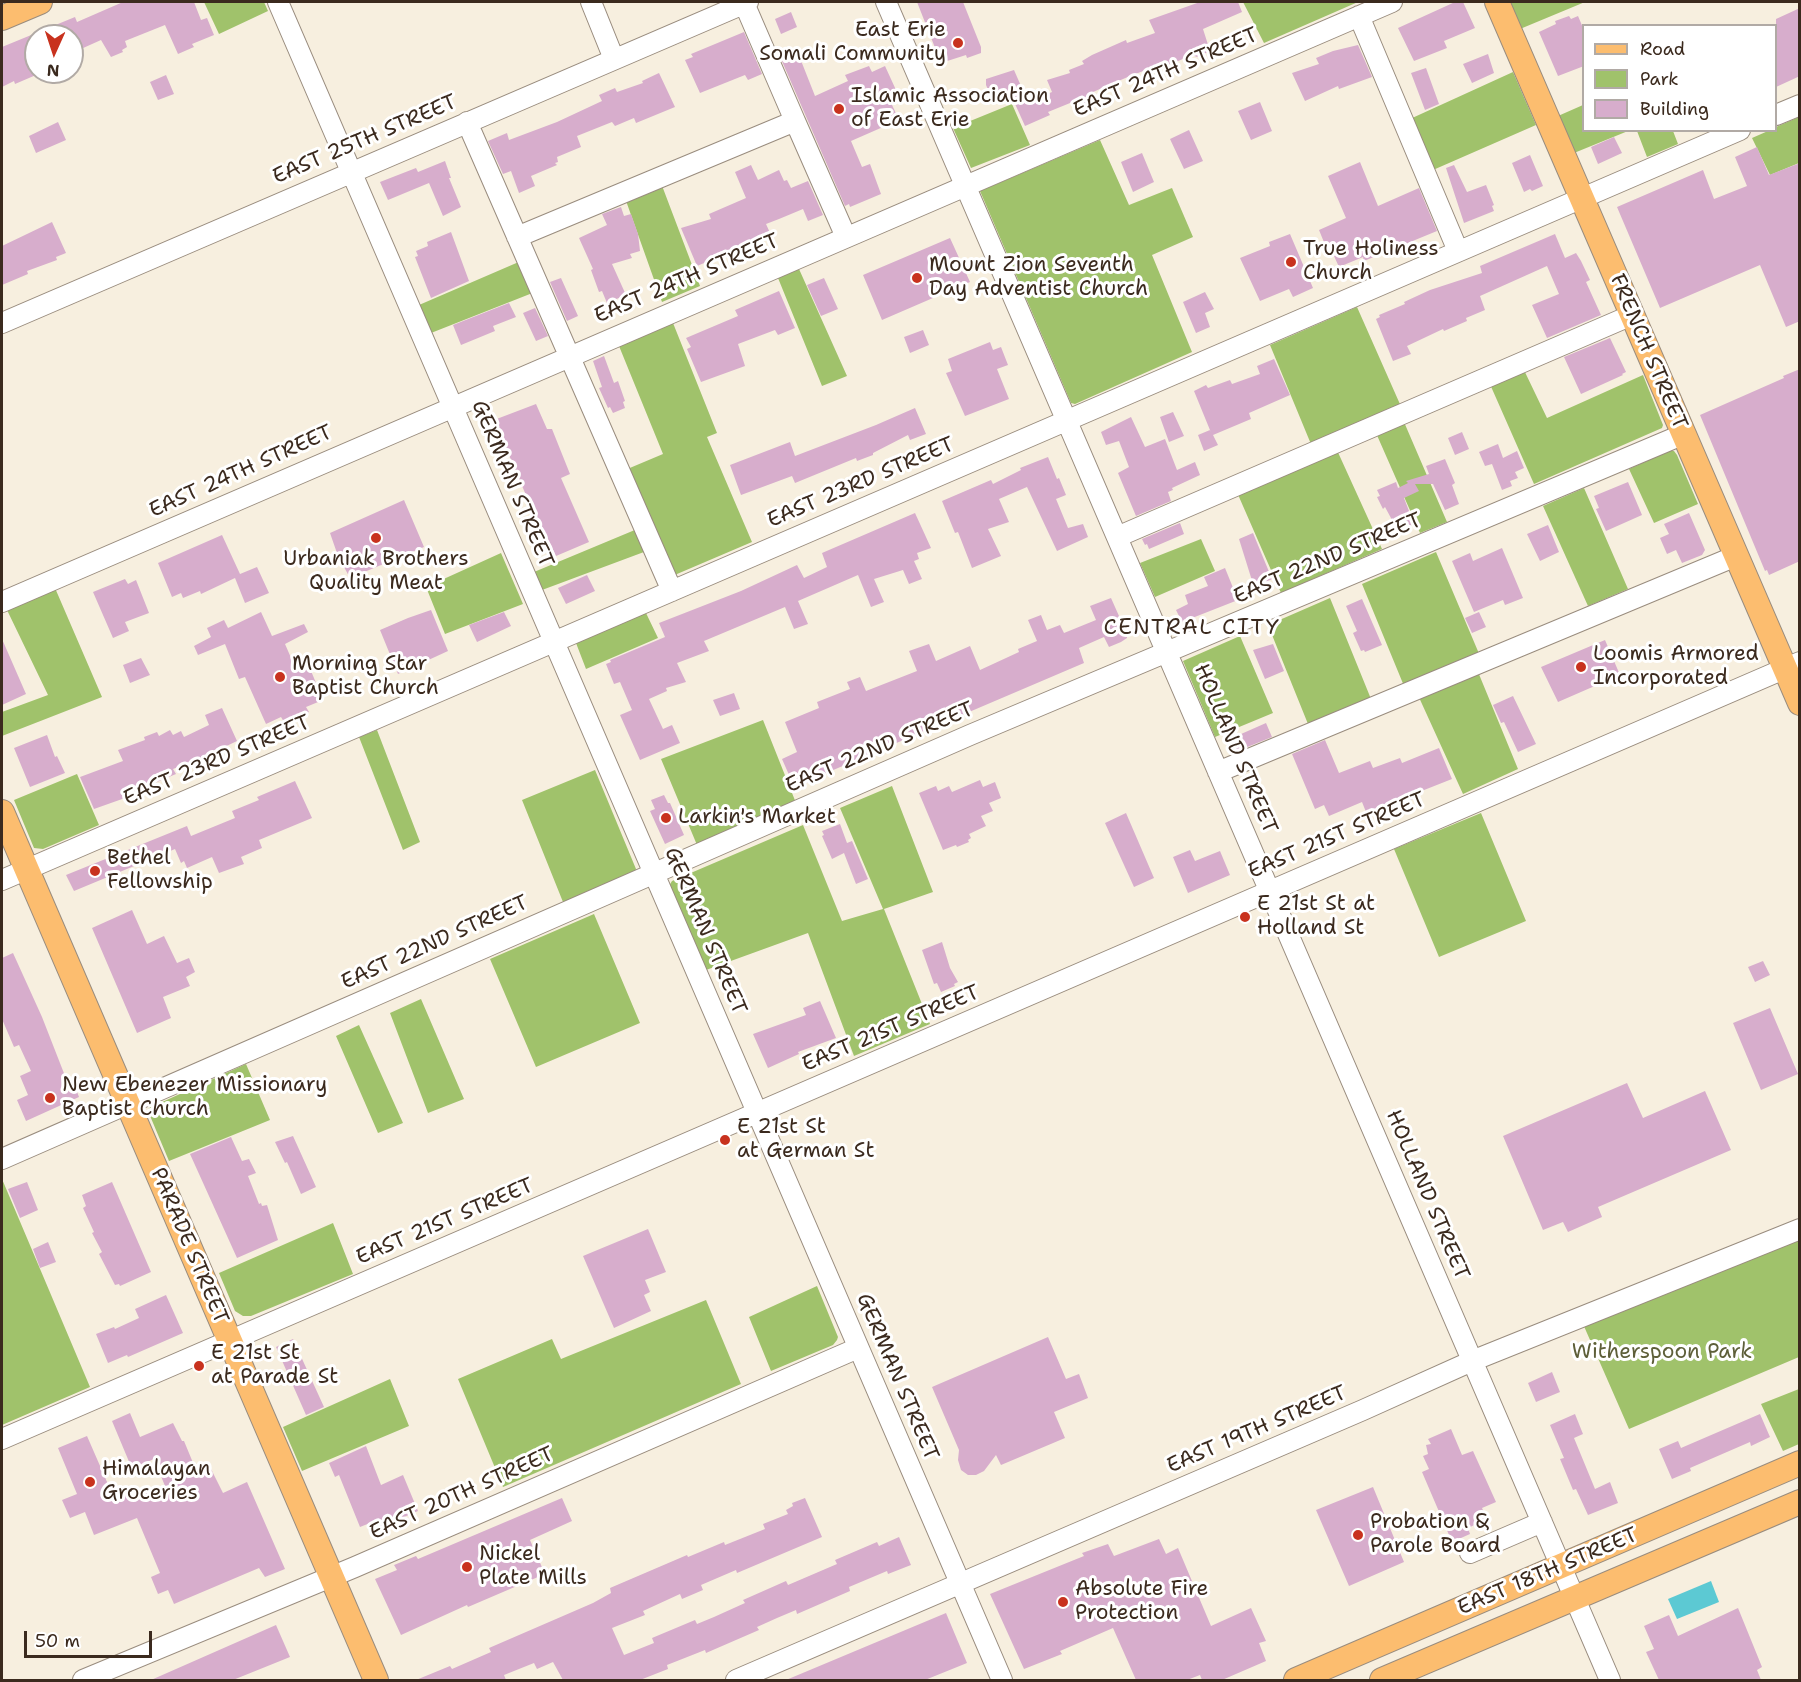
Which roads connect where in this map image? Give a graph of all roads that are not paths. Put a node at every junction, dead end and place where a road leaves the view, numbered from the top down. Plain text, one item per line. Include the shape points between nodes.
1 (40, 2) edge
2 (278, 2) edge
3 (591, 2) edge
4 (746, 2) edge
5 (886, 2) edge
6 (1392, 2) edge
7 (1497, 2) edge
8 (1359, 16) junction
9 (2, 18) edge
10 (614, 59) junction
11 (1800, 105) edge
12 (1777, 115) edge
13 (795, 121) junction
14 (467, 122) junction
15 (1735, 132) edge
16 (351, 172) junction
17 (965, 185) junction
18 (1582, 199) junction
19 (518, 237) junction
20 (846, 237) junction
21 (1458, 251) junction
22 (1632, 315) junction
23 (2, 323) edge
24 (570, 356) junction
25 (452, 406) junction
26 (1067, 421) junction
27 (1684, 434) junction
28 (1117, 537) junction
29 (1736, 556) junction
30 (672, 591) junction
31 (2, 602) edge
32 (554, 642) junction
33 (1167, 652) junction
34 (1792, 665) edge
35 (1800, 703) edge
36 (1218, 772) junction
37 (2, 812) edge
38 (26, 869) junction
39 (654, 873) junction
40 (2, 880) edge
41 (1270, 891) junction
42 (128, 1105) junction
43 (757, 1113) junction
44 (2, 1159) edge
45 (1800, 1229) edge
46 (229, 1341) junction
47 (858, 1348) junction
48 (1472, 1361) junction
49 (2, 1439) edge
50 (1800, 1463) edge
51 (1800, 1502) edge
52 (1542, 1522) junction
53 (1470, 1552) dead end
54 (1561, 1566) junction
55 (331, 1577) junction
56 (960, 1584) junction
57 (1575, 1598) junction
58 (83, 1680) edge
59 (376, 1680) edge
60 (736, 1680) edge
61 (1002, 1680) edge
62 (1296, 1680) edge
63 (1382, 1680) edge
64 (1610, 1680) edge

1 - 9 main road
2 - 16 street, GERMAN STREET
3 - 10 street
4 - 10 street, EAST 25TH STREET
4 - 13 street
5 - 17 street, HOLLAND STREET
6 - 8 street, EAST 24TH STREET
7 - 18 main road, FRENCH STREET
8 - 17 street, EAST 24TH STREET
8 - 21 street
10 - 14 street, EAST 25TH STREET
11 - 12 street
13 - 19 street
13 - 20 street
14 - 16 street, EAST 25TH STREET
14 - 19 street
15 - 18 street, EAST 23RD STREET
16 - 23 street, EAST 25TH STREET
16 - 25 street, GERMAN STREET
17 - 20 street, EAST 24TH STREET
17 - 26 street, HOLLAND STREET
18 - 21 street, EAST 23RD STREET
18 - 22 main road, FRENCH STREET
19 - 24 street
20 - 24 street, EAST 24TH STREET
21 - 26 street, EAST 23RD STREET
22 - 27 main road, FRENCH STREET
22 - 28 street
24 - 25 street, EAST 24TH STREET
24 - 30 street
25 - 31 street, EAST 24TH STREET
25 - 32 street, GERMAN STREET
26 - 28 street, HOLLAND STREET
26 - 30 street, EAST 23RD STREET
27 - 29 main road, FRENCH STREET
27 - 33 street, EAST 22ND STREET
28 - 33 street, HOLLAND STREET
29 - 34 main road, FRENCH STREET
29 - 36 street
30 - 32 street, EAST 23RD STREET
32 - 38 street, EAST 23RD STREET
32 - 39 street, GERMAN STREET
33 - 36 street, HOLLAND STREET
33 - 39 street, EAST 22ND STREET
34 - 35 main road, FRENCH STREET
34 - 41 street, EAST 21ST STREET
36 - 41 street, HOLLAND STREET
37 - 38 main road, PARADE STREET
38 - 40 street, EAST 23RD STREET
38 - 42 main road, PARADE STREET
39 - 42 street, EAST 22ND STREET
39 - 43 street, GERMAN STREET
41 - 43 street, EAST 21ST STREET
41 - 48 street, HOLLAND STREET
42 - 44 street, EAST 22ND STREET
42 - 46 main road, PARADE STREET
43 - 46 street, EAST 21ST STREET
43 - 47 street, GERMAN STREET
45 - 48 street, EAST 19TH STREET
46 - 49 street, EAST 21ST STREET
46 - 55 main road, PARADE STREET
47 - 55 street, EAST 20TH STREET
47 - 56 street, GERMAN STREET
48 - 52 street, HOLLAND STREET
48 - 56 street, EAST 19TH STREET
50 - 54 main road, EAST 18TH STREET
51 - 57 main road, EAST 18TH STREET
52 - 53 street
52 - 54 street, HOLLAND STREET
54 - 57 street, HOLLAND STREET
54 - 62 main road, EAST 18TH STREET
55 - 58 street, EAST 20TH STREET
55 - 59 main road, PARADE STREET
56 - 60 street, EAST 19TH STREET
56 - 61 street, GERMAN STREET
57 - 63 main road, EAST 18TH STREET
57 - 64 street, HOLLAND STREET

